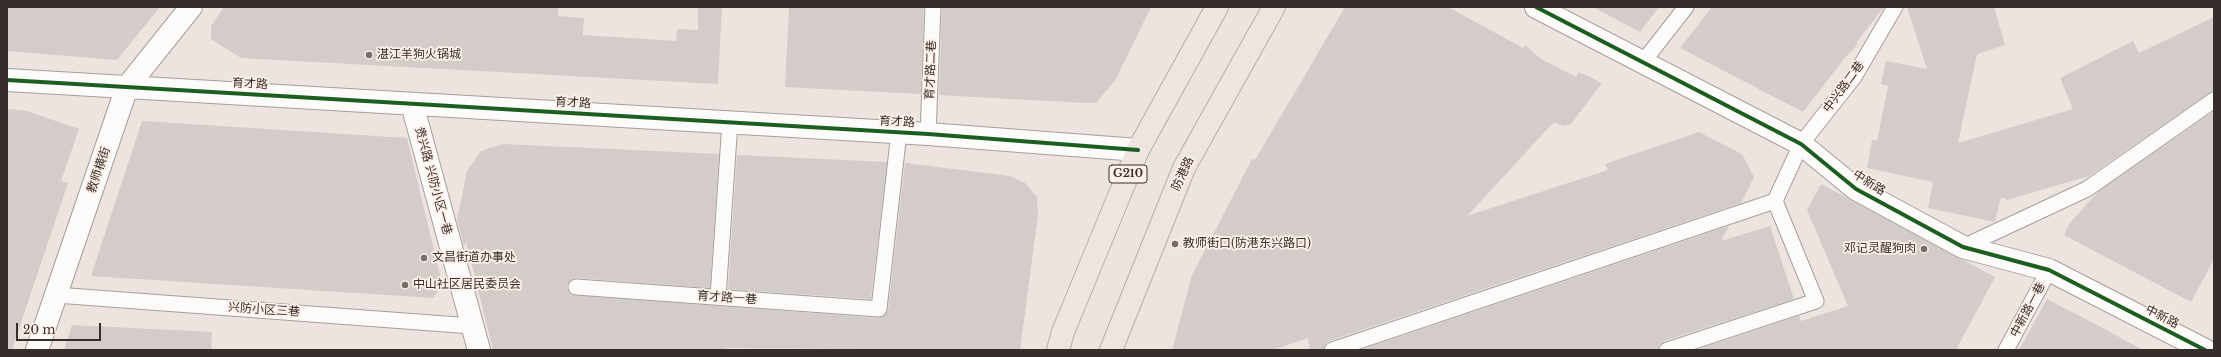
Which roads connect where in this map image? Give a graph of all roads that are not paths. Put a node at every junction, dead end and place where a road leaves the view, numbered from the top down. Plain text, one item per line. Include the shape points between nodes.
1 (191, 7) edge
2 (934, 7) edge
3 (1217, 7) edge
4 (1274, 7) edge
5 (1536, 7) edge
6 (1686, 7) edge
7 (1895, 7) edge
8 (1643, 62) junction
9 (7, 80) edge
10 (127, 87) junction
11 (2214, 100) edge
12 (412, 104) junction
13 (730, 122) junction
14 (899, 132) junction
15 (928, 134) junction
16 (1801, 144) junction
17 (1138, 150) junction
18 (1775, 201) junction
19 (1963, 247) junction
20 (2049, 270) junction
21 (576, 287) dead end
22 (56, 295) junction
23 (718, 297) junction
24 (472, 326) junction
25 (37, 350) edge
26 (479, 350) edge
27 (1058, 350) edge
28 (1111, 350) edge
29 (1332, 350) edge
30 (1667, 350) edge
31 (2006, 350) edge
32 (2205, 350) edge

1 - 10 street, 教师横街
2 - 15 lane, 育才路二巷
3 - 17 highway, G210
4 - 28 highway, 防港路 via 1184,168
5 - 8 street, 中新路
6 - 8 lane
7 - 16 lane, 中兴路二巷 via 1854,77
8 - 16 street, 中新路
9 - 10 street, 育才路
10 - 12 street, 育才路
10 - 22 street, 教师横街
11 - 19 lane via 2087,189
12 - 13 street, 育才路
12 - 24 street, 贵兴路 兴防小区一巷
13 - 14 street, 育才路
13 - 23 lane
14 - 15 street, 育才路
14 - 23 lane, 育才路一巷 via 879,309
15 - 17 street, 育才路
16 - 18 lane, 中兴路二巷
16 - 19 street, 中新路 via 1856,189
17 - 27 highway, G210
18 - 29 lane
18 - 30 lane via 1816,301
19 - 20 street, 中新路
20 - 31 lane, 中新路一巷
20 - 32 street, 中新路
21 - 23 lane, 育才路一巷
22 - 24 lane, 兴防小区三巷
22 - 25 street, 教师横街
24 - 26 street, 贵兴路 兴防小区一巷

